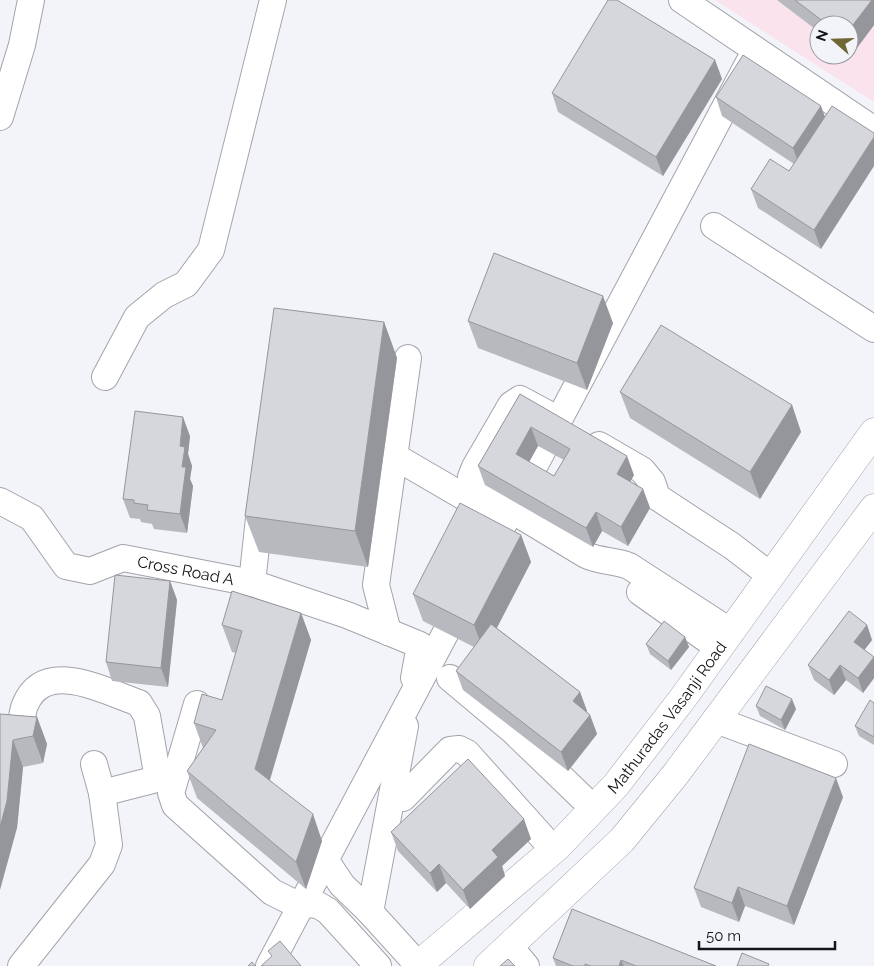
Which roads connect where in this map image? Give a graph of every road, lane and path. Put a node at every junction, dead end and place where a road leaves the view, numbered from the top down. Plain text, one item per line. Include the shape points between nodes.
1 (31, 0) edge
2 (274, 0) edge
3 (682, 0) edge
4 (756, 52) junction
5 (0, 117) edge
6 (874, 130) edge
7 (714, 226) dead end
8 (874, 329) edge
9 (408, 358) dead end
10 (105, 376) dead end
11 (874, 432) edge
12 (394, 456) junction
13 (262, 484) edge
14 (0, 501) edge
15 (874, 508) edge
16 (771, 576) junction
17 (252, 583) junction
18 (388, 632) junction
19 (725, 640) junction
20 (450, 678) dead end
21 (198, 704) edge
22 (716, 720) junction
23 (94, 764) dead end
24 (834, 764) dead end
25 (19, 773) dead end
26 (102, 793) junction
27 (402, 798) dead end
28 (593, 808) junction
29 (553, 849) junction
30 (324, 858) dead end
31 (370, 912) junction
32 (518, 956) edge
33 (21, 966) edge
34 (269, 966) edge
35 (378, 966) edge
36 (418, 966) edge
37 (488, 966) edge

1 - 5 street via 22,45
2 - 10 street via 212,250 186,284 164,295 137,317
3 - 4 street
4 - 6 street
4 - 34 street
7 - 8 street
9 - 12 street
11 - 16 main road, Mathuradas Vasanji Road
12 - 18 street via 376,585
12 - 19 street via 587,569 624,581
13 - 17 street
14 - 17 street, Cross Road A via 32,518 66,566 90,571 123,558
15 - 22 main road
16 - 19 main road, Mathuradas Vasanji Road
16 - 19 street via 657,497 652,482 642,470 529,402 520,399 511,405 475,467 472,486 586,555 629,566
17 - 18 street, Cross Road A
18 - 31 street, Cross Road A via 420,645
19 - 28 main road, Mathuradas Vasanji Road via 616,785
20 - 28 street via 512,730
21 - 35 street via 172,793 175,805 272,892 294,903 318,905 328,911
22 - 24 street
22 - 32 main road via 622,840
23 - 26 street
25 - 26 street via 24,706 32,692 55,680 80,681 139,702 147,716 157,773 153,780
26 - 33 street via 109,845 102,864
27 - 29 street via 450,750 459,749
28 - 29 main road, Mathuradas Vasanji Road
29 - 36 main road, Mathuradas Vasanji Road
30 - 31 street via 342,885
31 - 36 street
32 - 37 main road

